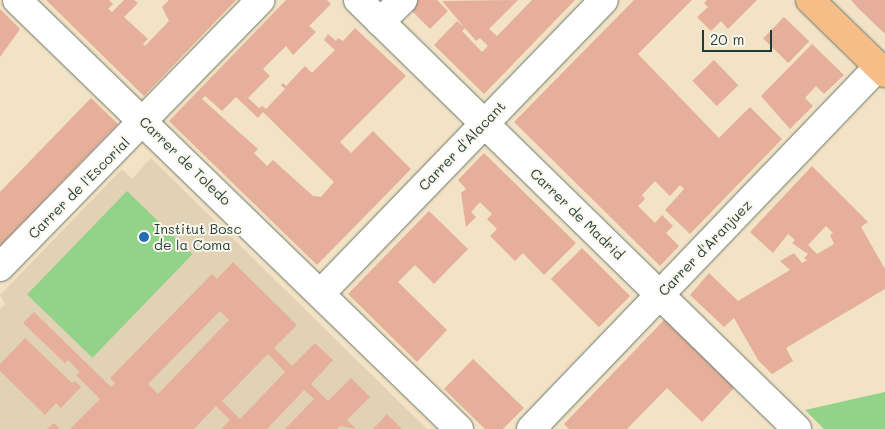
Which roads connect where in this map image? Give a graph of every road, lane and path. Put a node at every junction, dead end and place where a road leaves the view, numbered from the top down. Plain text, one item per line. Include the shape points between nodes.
1 (17, 0) edge
2 (261, 0) edge
3 (358, 0) edge
4 (403, 0) edge
5 (604, 0) edge
6 (810, 0) edge
7 (380, 22) junction
8 (882, 70) edge
9 (144, 122) junction
10 (484, 123) junction
11 (0, 267) edge
12 (321, 293) junction
13 (659, 295) junction
14 (459, 429) edge
15 (531, 429) edge
16 (796, 429) edge

1 - 9 street, Carrer de Toledo
2 - 9 street, Carrer de l'Escorial
3 - 7 street, Carrer de Madrid
4 - 7 street
5 - 10 street, Carrer d'Alacant
6 - 8 main road
7 - 10 street, Carrer de Madrid
8 - 13 street, Carrer d'Aranjuez
9 - 11 street, Carrer de l'Escorial
9 - 12 street, Carrer de Toledo
10 - 12 street, Carrer d'Alacant
10 - 13 street, Carrer de Madrid
12 - 14 street, Carrer de Toledo
13 - 15 street, Carrer d'Aranjuez
13 - 16 street, Carrer de Madrid

